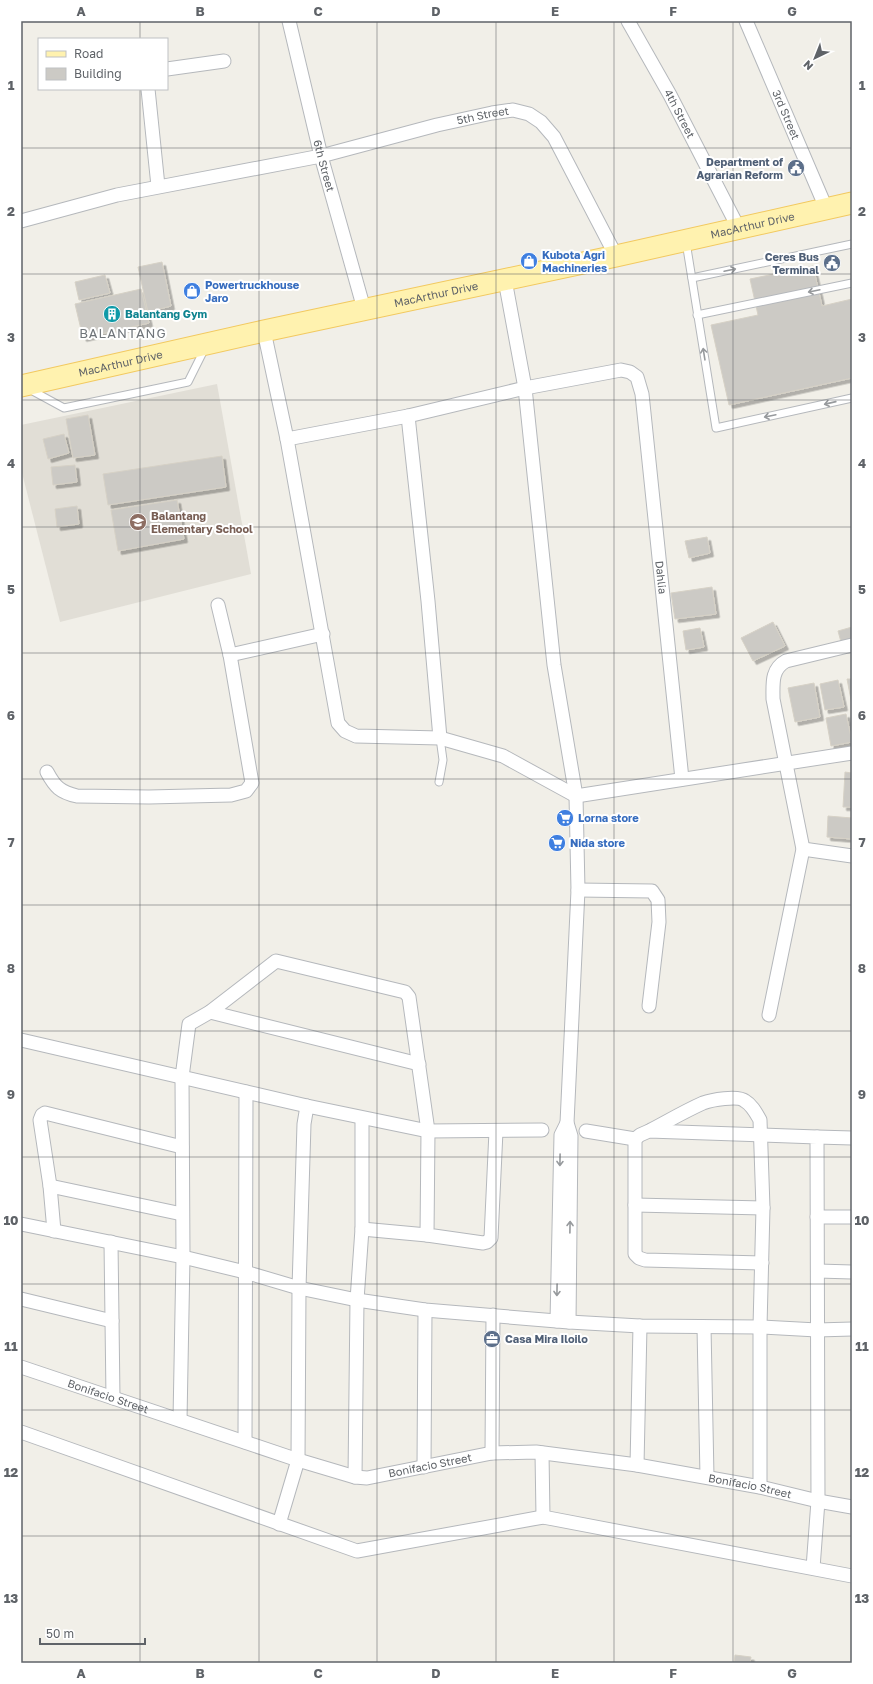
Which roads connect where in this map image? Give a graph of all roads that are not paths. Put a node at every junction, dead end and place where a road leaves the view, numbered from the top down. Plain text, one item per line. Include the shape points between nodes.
1 (289, 21) edge
2 (628, 21) edge
3 (746, 21) edge
4 (224, 61) dead end
5 (168, 69) edge
6 (148, 90) edge
7 (321, 156) junction
8 (158, 186) junction
9 (852, 203) edge
10 (826, 208) junction
11 (21, 221) edge
12 (739, 228) junction
13 (685, 240) junction
14 (852, 244) edge
15 (616, 256) junction
16 (692, 278) junction
17 (505, 280) junction
18 (852, 283) edge
19 (364, 309) junction
20 (698, 315) junction
21 (264, 331) junction
22 (207, 344) junction
23 (22, 385) edge
24 (525, 388) junction
25 (852, 398) edge
26 (408, 416) junction
27 (287, 440) junction
28 (218, 605) dead end
29 (323, 634) junction
30 (852, 645) edge
31 (230, 655) junction
32 (440, 738) junction
33 (852, 752) edge
34 (786, 763) junction
35 (46, 772) dead end
36 (682, 780) junction
37 (439, 782) dead end
38 (576, 796) junction
39 (803, 849) junction
40 (852, 856) edge
41 (578, 890) junction
42 (649, 1006) dead end
43 (210, 1012) junction
44 (769, 1015) dead end
45 (21, 1040) edge
46 (419, 1064) junction
47 (182, 1077) junction
48 (246, 1092) junction
49 (307, 1106) junction
50 (362, 1119) junction
51 (542, 1130) dead end
52 (496, 1131) junction
53 (586, 1131) dead end
54 (649, 1131) junction
55 (428, 1132) junction
56 (762, 1135) junction
57 (817, 1137) junction
58 (852, 1138) edge
59 (635, 1140) junction
60 (182, 1147) junction
61 (50, 1186) junction
62 (635, 1205) junction
63 (763, 1208) junction
64 (182, 1214) junction
65 (818, 1217) junction
66 (852, 1217) edge
67 (21, 1224) edge
68 (362, 1229) junction
69 (54, 1231) junction
70 (427, 1235) junction
71 (112, 1242) junction
72 (183, 1257) junction
73 (762, 1263) junction
74 (818, 1271) junction
75 (245, 1272) junction
76 (852, 1272) edge
77 (299, 1288) junction
78 (21, 1299) edge
79 (357, 1300) junction
80 (425, 1310) junction
81 (492, 1315) junction
82 (112, 1321) junction
83 (563, 1321) junction
84 (640, 1326) junction
85 (704, 1327) junction
86 (760, 1327) junction
87 (852, 1329) edge
88 (817, 1330) junction
89 (21, 1367) edge
90 (113, 1398) junction
91 (180, 1420) junction
92 (21, 1432) edge
93 (246, 1442) junction
94 (492, 1453) junction
95 (542, 1453) junction
96 (298, 1460) junction
97 (637, 1465) junction
98 (424, 1467) junction
99 (355, 1477) junction
100 (707, 1477) junction
101 (760, 1487) junction
102 (818, 1501) junction
103 (852, 1507) edge
104 (543, 1517) junction
105 (279, 1524) junction
106 (813, 1568) junction
107 (852, 1576) edge

1 - 7 street, 6th Street
2 - 12 street, 4th Street via 670,95
3 - 10 street, 3rd Street
4 - 5 street
6 - 8 street
7 - 8 street, 5th Street
7 - 15 street, 5th Street via 492,113 513,110 529,114 541,122 554,137
7 - 19 street, 6th Street
8 - 11 street, 5th Street
9 - 10 main road, MacArthur Drive
10 - 12 main road, MacArthur Drive
12 - 13 main road, MacArthur Drive
13 - 15 main road, MacArthur Drive
13 - 16 lane
16 -> 14 lane
15 - 17 main road, MacArthur Drive
16 - 20 lane
17 - 19 main road, MacArthur Drive
17 - 24 street
18 -> 20 lane
19 - 21 main road, MacArthur Drive
25 -> 20 lane via 716,428
21 - 22 main road, MacArthur Drive
21 - 27 street
22 - 23 main road, MacArthur Drive
22 - 23 lane via 188,382 64,408
24 - 26 street
24 - 36 street, Dahlia via 621,370 637,377 642,394
24 - 38 street via 554,665
26 - 27 street
26 - 32 street
27 - 29 street
28 - 31 street
29 - 31 street
29 - 32 street via 338,723 345,731 356,736
30 - 34 street via 786,661 779,664 775,670 773,699
31 - 35 street via 252,783 246,791 231,795 77,796 66,794 55,786
32 - 37 lane via 443,760
32 - 38 street via 503,756
33 - 34 street
34 - 36 street
34 - 39 street
36 - 38 street
38 - 41 street
39 - 40 street
39 - 44 street
41 - 42 street via 652,891 658,900
41 - 83 street via 567,1123 560,1135 566,1144
43 - 46 street
43 - 46 street via 276,961 400,990 409,997
43 - 47 street via 189,1024
45 - 47 street
46 - 55 street
47 - 48 street
47 - 60 street
48 - 49 street
48 - 75 street
49 - 50 street
49 - 77 street via 304,1124
50 - 55 street
50 - 68 street
51 - 52 street
52 - 55 street
52 - 70 street via 491,1238 483,1243
53 - 59 street
54 - 56 street
54 - 56 street via 704,1102 736,1098 744,1100 753,1108 760,1120
54 - 59 street via 640,1134
55 - 70 street
56 - 57 street
56 - 63 street
57 - 58 street
57 - 65 street
59 - 62 street
60 - 61 street via 45,1113 40,1120
60 - 64 street
61 - 64 street
61 - 69 street
62 - 63 street
62 - 73 street via 636,1254 639,1258
63 - 73 street
64 - 72 street
65 - 66 street
65 - 74 street
67 - 69 street
68 - 70 street
68 - 79 street
69 - 71 street
71 - 72 street
71 - 82 street
72 - 75 street
72 - 91 street
73 - 86 street
74 - 76 street
74 - 88 street
75 - 77 street
75 - 93 street
77 - 79 street
77 - 96 street
78 - 82 street
79 - 80 street
79 - 99 street
80 - 81 street
80 - 98 street
81 - 83 street
81 - 94 street
82 - 90 street
83 - 84 street
84 - 85 street
84 - 97 street
85 - 86 street
85 - 100 street
86 - 88 street
86 - 101 street
87 - 88 street
88 - 102 street
89 - 90 street, Bonifacio Street
90 - 91 street, Bonifacio Street
91 - 93 street, Bonifacio Street
92 - 105 street
93 - 96 street, Bonifacio Street
94 - 95 street, Bonifacio Street
94 - 98 street, Bonifacio Street
95 - 97 street, Bonifacio Street
95 - 104 street
96 - 99 street, Bonifacio Street
96 - 105 street
97 - 100 street, Bonifacio Street
98 - 99 street, Bonifacio Street via 367,1478
100 - 101 street, Bonifacio Street
101 - 102 street, Bonifacio Street
102 - 103 street, Bonifacio Street
102 - 106 street
104 - 105 street via 356,1551
104 - 106 street
106 - 107 street

